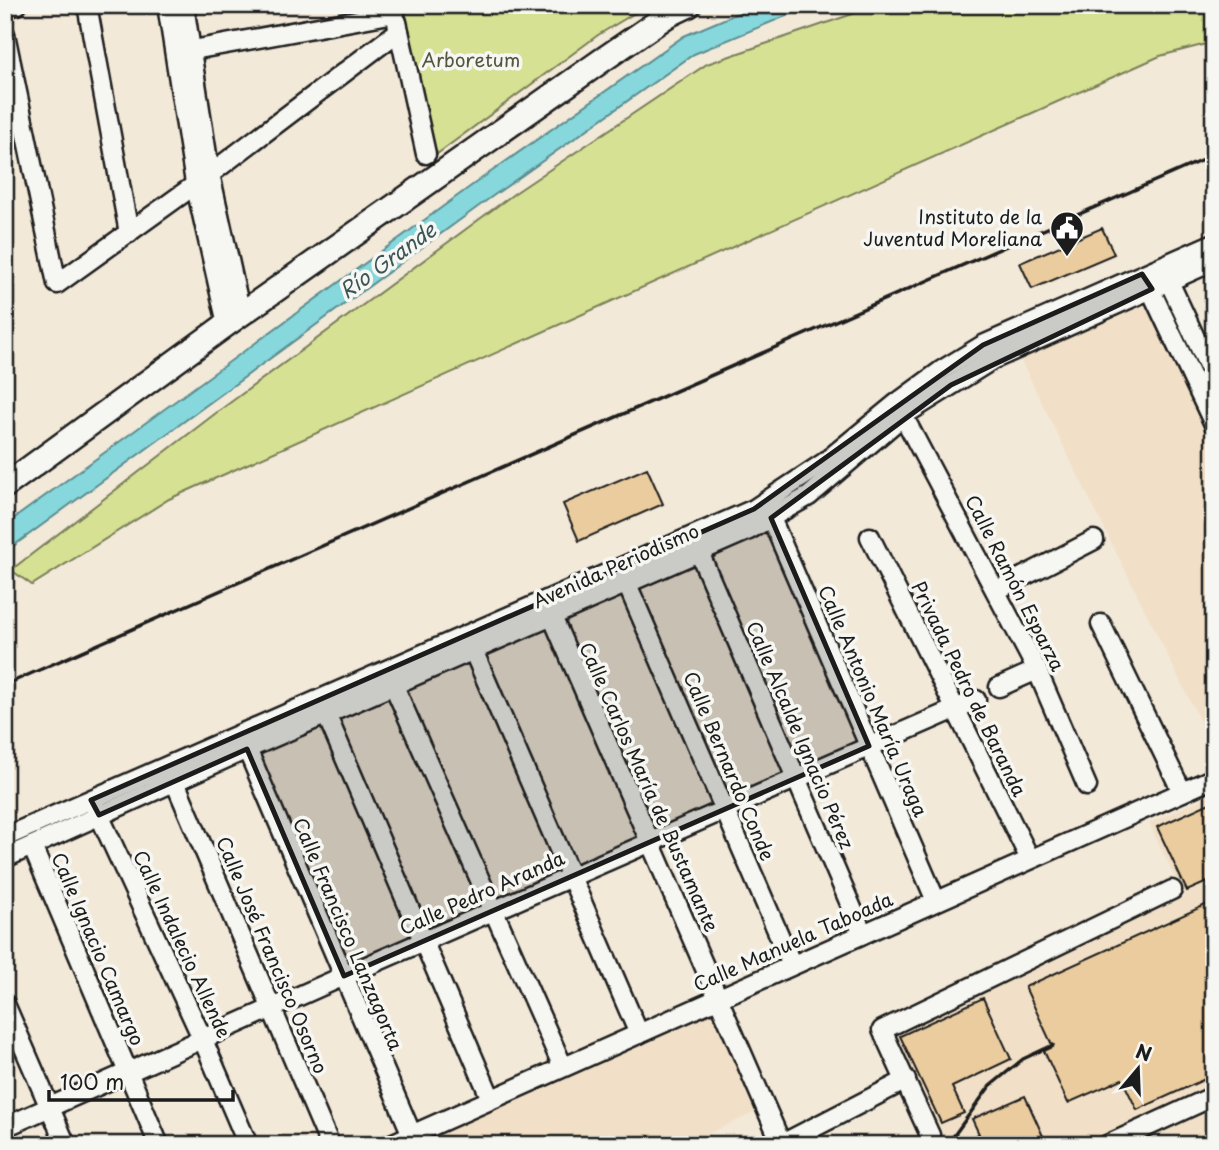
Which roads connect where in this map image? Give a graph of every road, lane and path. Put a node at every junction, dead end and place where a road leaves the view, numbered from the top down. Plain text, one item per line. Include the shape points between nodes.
1 (18, 5) edge
2 (87, 5) edge
3 (167, 5) edge
4 (184, 5) edge
5 (689, 5) edge
6 (5, 8) edge
7 (396, 16) edge
8 (5, 34) edge
9 (183, 52) junction
10 (426, 155) dead end
11 (203, 179) junction
12 (129, 233) junction
13 (1214, 243) edge
14 (1214, 261) edge
15 (1156, 278) junction
16 (232, 311) junction
17 (1211, 368) edge
18 (900, 409) junction
19 (1214, 424) edge
20 (5, 486) edge
21 (771, 518) junction
22 (870, 537) dead end
23 (1094, 540) dead end
24 (699, 552) junction
25 (627, 584) junction
26 (997, 590) junction
27 (545, 599) junction
28 (552, 617) junction
29 (1101, 624) dead end
30 (473, 650) junction
31 (1037, 670) junction
32 (394, 686) junction
33 (999, 687) dead end
34 (976, 699) dead end
35 (955, 709) junction
36 (327, 716) junction
37 (869, 746) junction
38 (247, 750) junction
39 (1214, 778) edge
40 (796, 779) junction
41 (175, 782) junction
42 (1087, 786) dead end
43 (1182, 792) junction
44 (95, 807) junction
45 (725, 810) junction
46 (5, 837) edge
47 (650, 843) junction
48 (32, 846) junction
49 (5, 858) edge
50 (1030, 859) junction
51 (571, 877) junction
52 (1172, 890) dead end
53 (936, 901) junction
54 (494, 911) junction
55 (863, 934) junction
56 (424, 943) junction
57 (792, 965) junction
58 (344, 976) junction
59 (718, 998) junction
60 (5, 1004) edge
61 (272, 1009) junction
62 (639, 1034) junction
63 (203, 1040) junction
64 (563, 1067) junction
65 (129, 1073) junction
66 (906, 1080) junction
67 (1214, 1096) edge
68 (491, 1099) junction
69 (50, 1107) junction
70 (5, 1127) edge
71 (412, 1135) junction
72 (66, 1145) edge
73 (159, 1145) edge
74 (248, 1145) edge
75 (330, 1145) edge
76 (389, 1145) edge
77 (782, 1145) edge
78 (926, 1145) edge
79 (1107, 1145) edge

1 - 6 street
2 - 12 street
3 - 9 street
4 - 9 street
5 - 16 main road
7 - 9 street
7 - 10 street
7 - 11 street
8 - 12 street via 57,284
9 - 11 street
11 - 12 street
11 - 16 street
13 - 15 street, Avenida Periodismo
14 - 15 street, Avenida Periodismo
15 - 17 street
15 - 18 street, Avenida Periodismo via 983,345 942,370
15 - 19 street
16 - 20 main road
18 - 21 street, Avenida Periodismo via 829,480
18 - 26 street, Calle Ramón Esparza
18 - 27 street, Avenida Periodismo via 754,509
21 - 24 street, Avenida Periodismo
21 - 37 street, Calle Antonio María Uraga
22 - 35 street, Privada Pedro de Baranda
23 - 26 street
24 - 25 street, Avenida Periodismo
24 - 40 street, Calle Alcalde Ignacio Pérez
25 - 28 street, Avenida Periodismo
25 - 45 street, Calle Bernardo Conde
26 - 31 street, Calle Ramón Esparza
27 - 28 street, Calle Carlos María de Bustamante
27 - 44 street, Avenida Periodismo
28 - 30 street, Avenida Periodismo
28 - 47 street, Calle Carlos María de Bustamante
29 - 43 street
30 - 32 street, Avenida Periodismo
30 - 51 street
31 - 33 street
31 - 42 street, Calle Ramón Esparza
32 - 36 street, Avenida Periodismo
32 - 54 street
34 - 35 street, Calle Pedro Aranda
35 - 37 street, Calle Pedro Aranda
35 - 50 street, Privada Pedro de Baranda
36 - 38 street, Avenida Periodismo
36 - 56 street
37 - 40 street, Calle Pedro Aranda
37 - 53 street, Calle Antonio María Uraga
38 - 41 street, Avenida Periodismo
38 - 58 street, Calle Francisco Lanzagorta
39 - 43 street, Calle Manuela Taboada
40 - 45 street, Calle Pedro Aranda
40 - 55 street, Calle Alcalde Ignacio Pérez
41 - 44 street, Avenida Periodismo
41 - 61 street, Calle José Francisco Osorno
43 - 50 street, Calle Manuela Taboada
44 - 46 street, Avenida Periodismo
44 - 48 street, Avenida Periodismo
44 - 63 street, Calle Indalecio Allende
45 - 47 street, Calle Pedro Aranda
45 - 57 street, Calle Bernardo Conde
47 - 51 street, Calle Pedro Aranda
47 - 59 street, Calle Carlos María de Bustamante
48 - 49 street, Avenida Periodismo
48 - 65 street, Calle Ignacio Camargo
50 - 53 street, Calle Manuela Taboada
51 - 54 street, Calle Pedro Aranda
51 - 62 street
52 - 66 street via 882,1030
53 - 55 street, Calle Manuela Taboada
54 - 56 street, Calle Pedro Aranda
54 - 64 street
55 - 57 street, Calle Manuela Taboada
56 - 58 street, Calle Pedro Aranda
56 - 68 street
57 - 59 street, Calle Manuela Taboada
58 - 61 street, Calle Pedro Aranda
58 - 71 street, Calle Francisco Lanzagorta
59 - 62 street, Calle Manuela Taboada
59 - 77 street, Calle Carlos María de Bustamante
60 - 69 street
61 - 63 street, Calle Pedro Aranda
61 - 75 street, Calle José Francisco Osorno
62 - 64 street, Calle Manuela Taboada
63 - 65 street, Calle Pedro Aranda
63 - 74 street, Calle Indalecio Allende
64 - 68 street, Calle Manuela Taboada
65 - 69 street, Calle Pedro Aranda
65 - 73 street, Calle Ignacio Camargo
66 - 77 street
66 - 78 street via 930,1135
67 - 79 street
68 - 71 street, Calle Manuela Taboada
69 - 70 street, Calle Pedro Aranda
69 - 72 street
71 - 76 street, Calle Manuela Taboada

